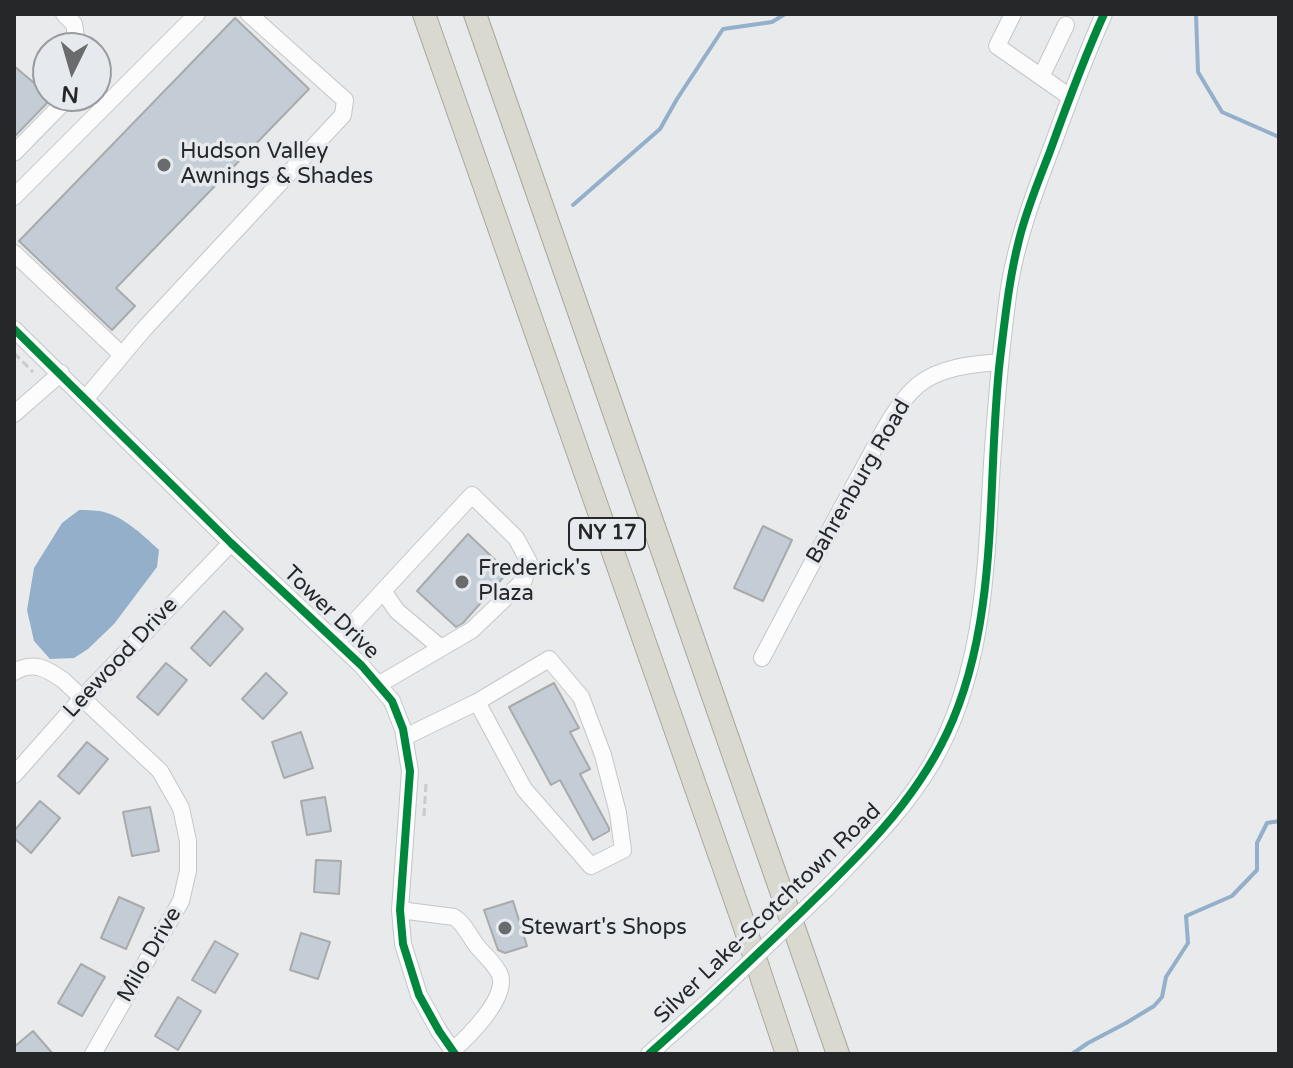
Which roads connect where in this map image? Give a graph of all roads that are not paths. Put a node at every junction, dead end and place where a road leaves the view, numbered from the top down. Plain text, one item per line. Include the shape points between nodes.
1 (64, 14) edge
2 (197, 14) edge
3 (249, 14) edge
4 (424, 14) edge
5 (475, 14) edge
6 (1013, 14) edge
7 (1104, 14) edge
8 (1063, 20) edge
9 (75, 32) edge
10 (1093, 38) junction
11 (1041, 77) junction
12 (1070, 97) junction
13 (54, 112) edge
14 (14, 153) edge
15 (14, 197) edge
16 (14, 253) edge
17 (14, 329) edge
18 (122, 355) junction
19 (1000, 362) junction
20 (61, 373) junction
21 (86, 398) junction
22 (14, 414) edge
23 (231, 543) junction
24 (383, 591) junction
25 (337, 641) junction
26 (441, 648) junction
27 (762, 658) dead end
28 (14, 672) edge
29 (378, 685) junction
30 (83, 697) junction
31 (477, 702) junction
32 (405, 737) junction
33 (14, 775) edge
34 (400, 910) junction
35 (454, 1052) edge
36 (93, 1054) edge
37 (649, 1054) edge
38 (787, 1054) edge
39 (838, 1054) edge

1 - 9 street
2 - 15 street
3 - 18 street via 345,100 343,115
4 - 38 highway, NY 17
5 - 39 highway, NY 17
6 - 11 street via 997,46
7 - 10 street, Silver Lake-Scotchtown Road
8 - 10 street
8 - 11 street
10 - 12 street, Silver Lake-Scotchtown Road
11 - 12 street
12 - 19 street, Silver Lake-Scotchtown Road via 1019,238
13 - 14 street
16 - 18 street
17 - 20 street, Tower Drive
18 - 21 street
19 - 27 street, Bahrenburg Road via 934,375 907,396
19 - 37 street, Silver Lake-Scotchtown Road, bridge via 980,618 959,707 932,763 892,819 827,888
20 - 21 street, Tower Drive
20 - 22 street
21 - 23 street, Tower Drive
23 - 25 street, Tower Drive
23 - 30 street, Leewood Drive
24 - 25 street
24 - 26 street via 397,611
24 - 26 street via 472,495 516,538 529,562 524,580 472,630
25 - 29 street, Tower Drive
26 - 29 street
28 - 30 street, Milo Drive via 36,666 51,671
29 - 32 street, Tower Drive via 392,701
30 - 33 street, Leewood Drive
30 - 36 street, Milo Drive via 160,771 181,808 188,841 181,901
31 - 31 street via 524,789 591,866 623,850 603,755 581,697 549,659
31 - 32 street
32 - 34 street, Tower Drive via 410,771
34 - 35 street, Tower Drive via 403,944 419,995
34 - 35 street via 461,921 499,973 502,985 493,1005

